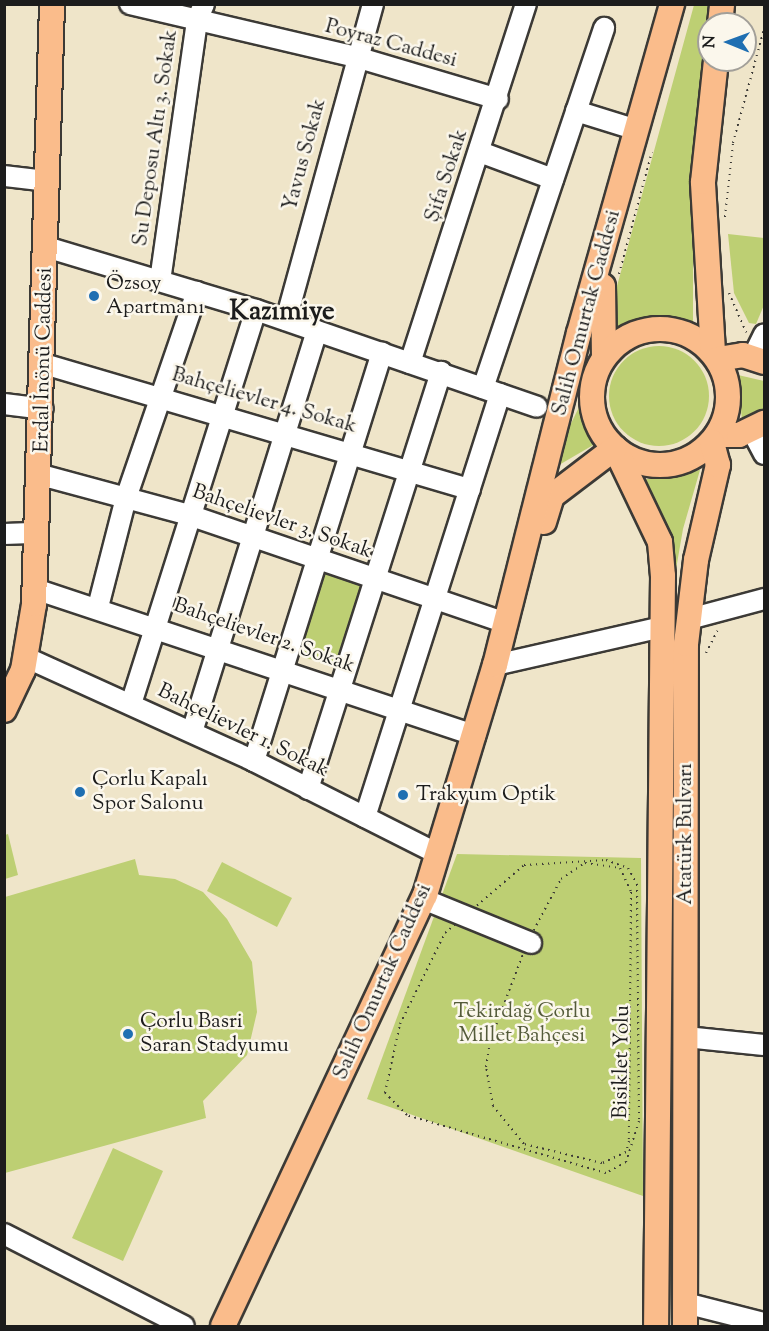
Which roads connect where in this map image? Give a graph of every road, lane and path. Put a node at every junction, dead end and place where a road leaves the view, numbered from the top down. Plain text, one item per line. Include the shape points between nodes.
1 (52, 4) edge
2 (130, 4) edge
3 (374, 4) edge
4 (526, 4) edge
5 (672, 4) edge
6 (200, 12) edge
7 (604, 28) dead end
8 (765, 29) edge
9 (356, 57) junction
10 (715, 72) edge
11 (498, 99) junction
12 (576, 111) junction
13 (637, 130) junction
14 (652, 150) dead end
15 (480, 152) junction
16 (4, 176) edge
17 (553, 179) junction
18 (47, 181) junction
19 (614, 213) junction
20 (724, 229) dead end
21 (46, 247) junction
22 (160, 281) junction
23 (617, 284) dead end
24 (727, 288) dead end
25 (197, 292) junction
26 (256, 310) junction
27 (286, 320) junction
28 (317, 331) junction
29 (693, 332) dead end
30 (382, 353) junction
31 (756, 354) edge
32 (606, 355) junction
33 (715, 356) junction
34 (410, 363) junction
35 (44, 364) junction
36 (441, 372) junction
37 (492, 391) junction
38 (565, 391) junction
39 (160, 396) junction
40 (4, 404) edge
41 (537, 407) dead end
42 (42, 409) junction
43 (224, 414) junction
44 (737, 431) edge
45 (288, 432) junction
46 (615, 448) junction
47 (350, 451) junction
48 (765, 454) edge
49 (704, 467) dead end
50 (412, 469) junction
51 (41, 475) junction
52 (641, 478) dead end
53 (470, 489) junction
54 (126, 498) junction
55 (189, 515) junction
56 (38, 533) junction
57 (4, 534) edge
58 (254, 537) junction
59 (318, 559) junction
60 (375, 579) junction
61 (35, 589) junction
62 (436, 599) junction
63 (765, 599) edge
64 (98, 608) junction
65 (689, 619) junction
66 (506, 623) junction
67 (156, 626) junction
68 (658, 628) junction
69 (216, 646) junction
70 (25, 657) junction
71 (495, 664) junction
72 (282, 668) junction
73 (340, 687) junction
74 (131, 704) junction
75 (400, 708) junction
76 (4, 711) edge
77 (192, 732) junction
78 (475, 735) junction
79 (254, 761) junction
80 (308, 789) junction
81 (365, 817) junction
82 (438, 854) junction
83 (433, 903) dead end
84 (463, 915) junction
85 (530, 942) junction
86 (686, 1036) junction
87 (765, 1045) edge
88 (4, 1234) edge
89 (685, 1315) edge
90 (765, 1323) edge
91 (184, 1326) edge
92 (224, 1326) edge
93 (656, 1326) edge

1 - 18 main road, Erdal İnönü Caddesi
2 - 6 street, Poyraz Caddesi
3 - 9 street, Yavus Sokak
4 - 11 street, Şifa Sokak
5 - 13 main road, Salih Omurtak Caddesi
6 - 9 street, Poyraz Caddesi
6 - 22 street, Su Deposu Altı 3. Sokak
7 - 12 street
8 - 20 path via 733,143
9 - 11 street, Poyraz Caddesi
9 - 27 street, Yavus Sokak
10 - 33 main road via 704,182
11 - 15 street, Şifa Sokak
12 - 13 street
12 - 17 street
13 - 19 main road, Salih Omurtak Caddesi
14 - 23 path
15 - 17 street
15 - 34 street, Şifa Sokak
16 - 18 street
17 - 37 street
18 - 21 main road, Erdal İnönü Caddesi
19 - 32 main road, Salih Omurtak Caddesi via 600,308
19 - 38 main road, Salih Omurtak Caddesi
21 - 22 street
21 - 35 main road, Erdal İnönü Caddesi
22 - 25 street
24 - 31 path
25 - 26 street
25 - 39 street
26 - 27 street
26 - 43 street
27 - 28 street
28 - 30 street
28 - 45 street
29 - 32 path via 653,324
30 - 34 street
30 - 47 street
31 - 33 main road
31 - 44 path via 736,370
32 - 33 main road via 631,334 666,328 699,340
32 - 38 main road
32 - 46 main road, Salih Omurtak Caddesi via 593,410
33 - 44 main road, Atatürk Bulvarı
34 - 36 street
35 - 39 street, Bahçelievler 4. Sokak
35 - 42 main road, Erdal İnönü Caddesi
36 - 37 street
36 - 50 street
37 - 41 street
37 - 53 street
38 - 66 main road, Salih Omurtak Caddesi
39 - 43 street, Bahçelievler 4. Sokak
39 - 54 street
40 - 42 street
42 - 51 main road, Erdal İnönü Caddesi
43 - 45 street, Bahçelievler 4. Sokak
43 - 55 street
44 - 46 main road via 691,458 665,465 647,464
44 - 48 street
44 - 65 main road, Atatürk Bulvarı via 718,465 696,560
45 - 47 street, Bahçelievler 4. Sokak
45 - 58 street
46 - 66 main road, Salih Omurtak Caddesi via 552,496
46 - 68 main road, Atatürk Bulvarı via 660,542
47 - 50 street, Bahçelievler 4. Sokak
47 - 59 street
49 - 52 path
50 - 53 street, Bahçelievler 4. Sokak
50 - 60 street
51 - 54 street, Bahçelievler 3. Sokak
51 - 56 main road, Erdal İnönü Caddesi
53 - 62 street
54 - 55 street, Bahçelievler 3. Sokak
54 - 64 street
55 - 58 street, Bahçelievler 3. Sokak
55 - 67 street
56 - 57 street
56 - 61 main road, Erdal İnönü Caddesi
58 - 59 street, Bahçelievler 3. Sokak
58 - 69 street
59 - 60 street, Bahçelievler 3. Sokak
59 - 72 street
60 - 62 street, Bahçelievler 3. Sokak
60 - 73 street
61 - 64 street, Bahçelievler 2. Sokak
61 - 70 main road, Erdal İnönü Caddesi
62 - 66 street, Bahçelievler 3. Sokak
62 - 75 street
63 - 65 street
64 - 67 street, Bahçelievler 2. Sokak
65 - 86 main road, Atatürk Bulvarı
66 - 71 main road, Salih Omurtak Caddesi
67 - 69 street, Bahçelievler 2. Sokak
67 - 74 street
68 - 71 street
68 - 93 main road, Atatürk Bulvarı
69 - 72 street, Bahçelievler 2. Sokak
69 - 77 street
70 - 74 street, Bahçelievler 1. Sokak
70 - 76 main road, Erdal İnönü Caddesi
71 - 78 main road, Salih Omurtak Caddesi
72 - 73 street, Bahçelievler 2. Sokak
72 - 79 street
73 - 75 street, Bahçelievler 2. Sokak
73 - 80 street
74 - 77 street, Bahçelievler 1. Sokak
75 - 78 street, Bahçelievler 2. Sokak
75 - 81 street
77 - 79 street, Bahçelievler 1. Sokak
78 - 82 main road, Salih Omurtak Caddesi
79 - 80 street, Bahçelievler 1. Sokak
80 - 81 street, Bahçelievler 1. Sokak
81 - 82 street, Bahçelievler 1. Sokak
82 - 92 main road, Salih Omurtak Caddesi via 422,900
83 - 84 street
84 - 84 path, Bisiklet Yolu via 445,933 400,1024 385,1093 407,1115 595,1170 606,1173 626,1162 639,1120 633,875 606,860 524,865
84 - 85 street
85 - 85 path via 490,1041 486,1067 493,1107 524,1144 586,1162 615,1159 626,1152 629,1141 631,892 620,868 585,863 572,867 555,887
86 - 87 street
86 - 89 main road, Atatürk Bulvarı
88 - 91 street
89 - 90 street

